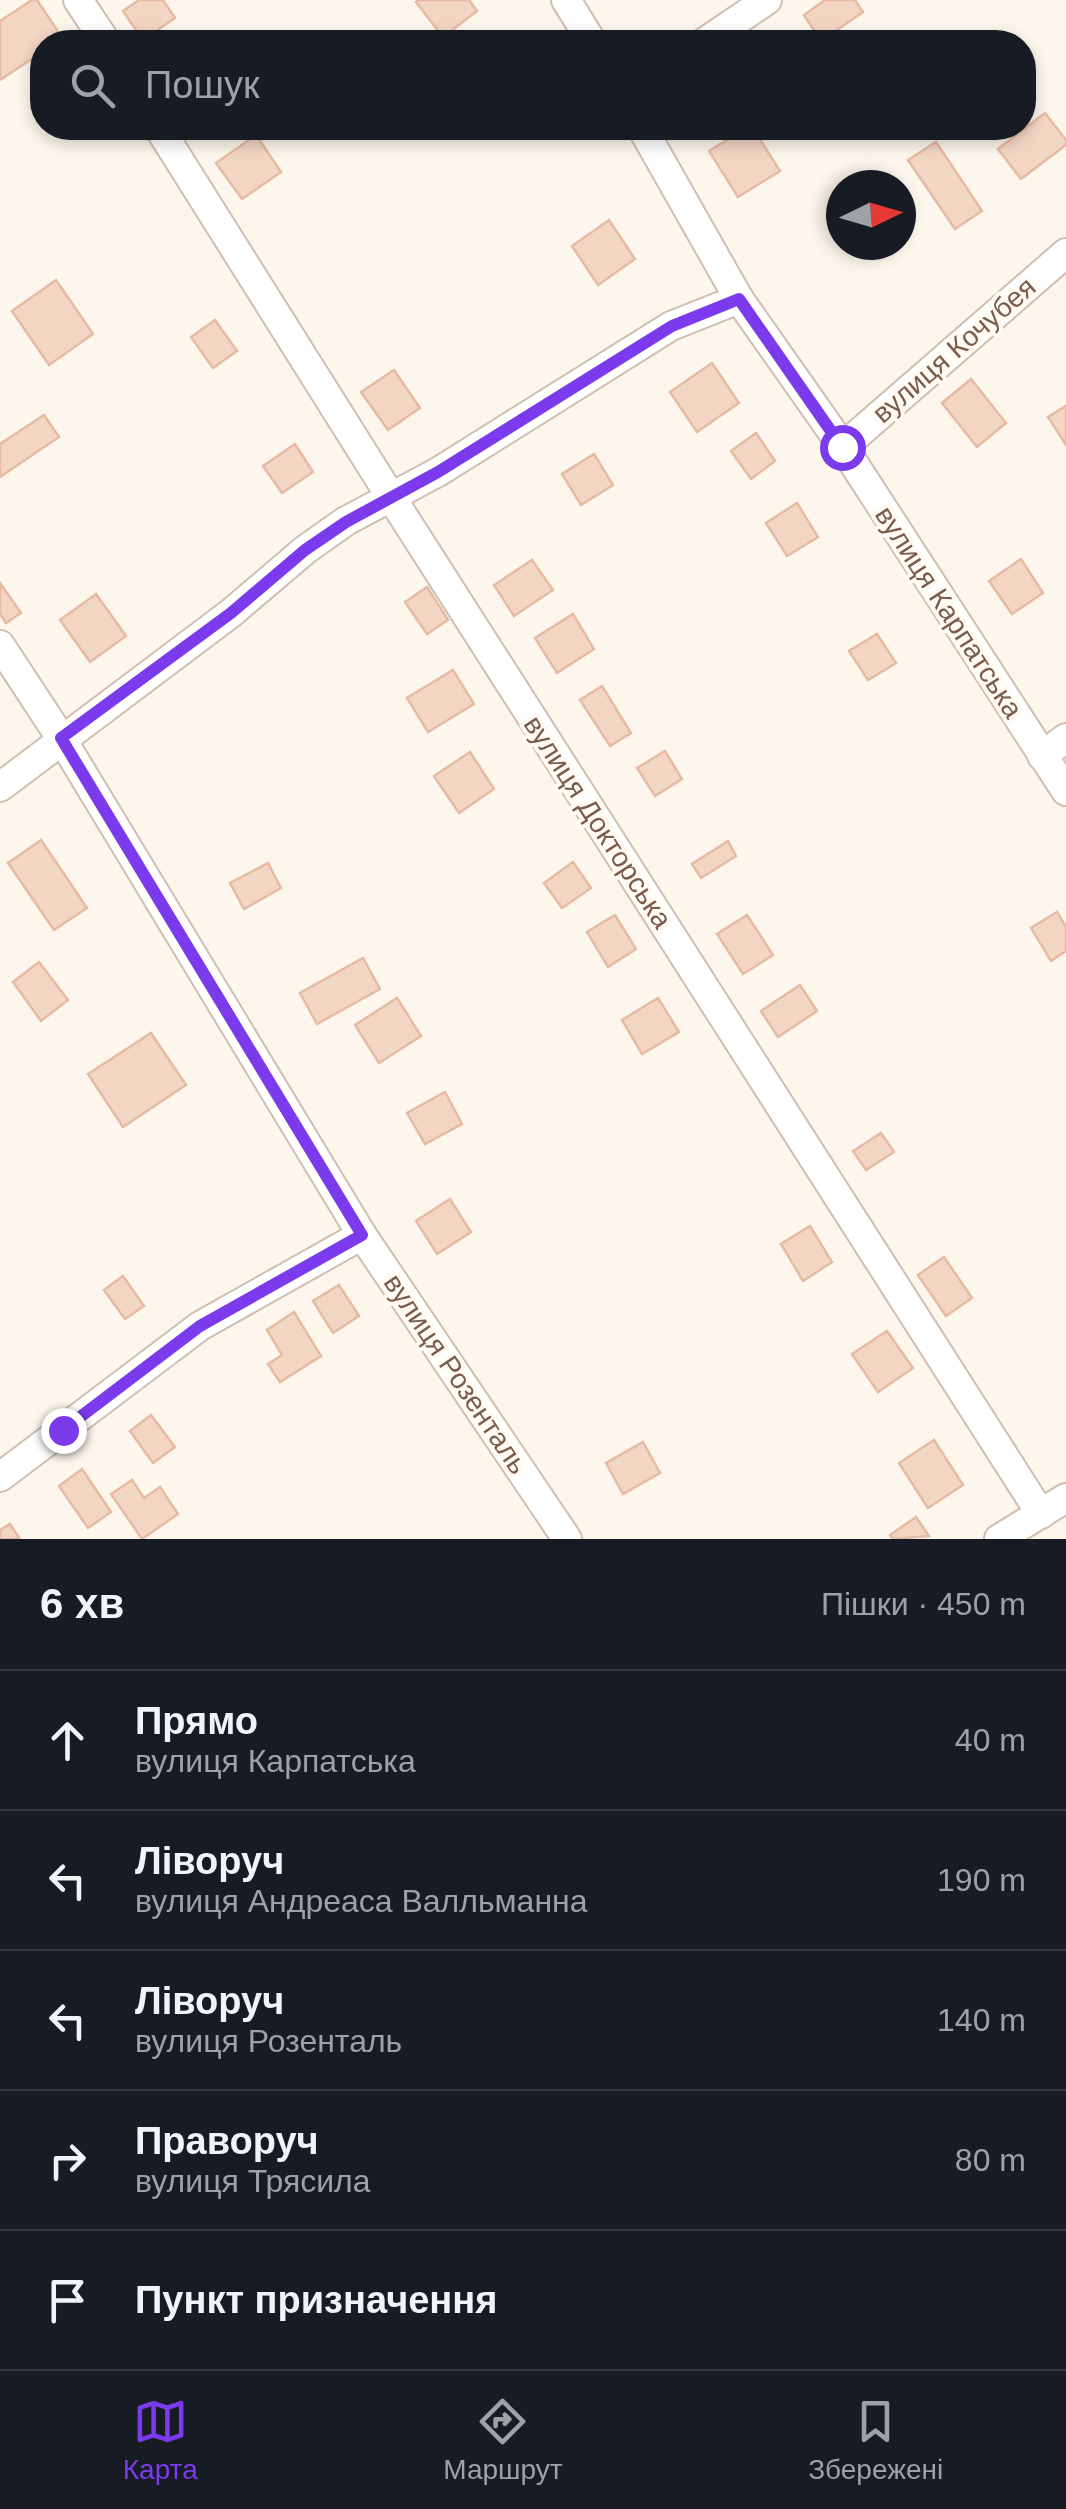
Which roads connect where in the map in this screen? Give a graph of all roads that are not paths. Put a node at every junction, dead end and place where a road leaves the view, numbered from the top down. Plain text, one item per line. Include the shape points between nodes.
1 (78, 0) edge
2 (566, 0) edge
3 (767, 0) edge
4 (98, 30) edge
5 (585, 30) edge
6 (723, 30) edge
7 (167, 140) edge
8 (649, 140) edge
9 (1066, 253) edge
10 (739, 299) junction
11 (842, 447) junction
12 (391, 498) junction
13 (0, 646) edge
14 (61, 738) junction
15 (1066, 738) edge
16 (1042, 756) junction
17 (0, 786) edge
18 (1066, 791) edge
19 (362, 1235) junction
20 (0, 1477) edge
21 (1066, 1498) edge
22 (1041, 1514) junction
23 (567, 1539) edge
24 (1000, 1539) edge

1 - 4 street
2 - 5 street
3 - 6 street
7 - 12 street, вулиця Докторська
8 - 10 street, вулиця Карпатська
9 - 11 street, вулиця Кочубея
10 - 11 street, вулиця Карпатська
10 - 12 street via 672,326
11 - 16 street, вулиця Карпатська
12 - 14 street via 305,550
12 - 22 street, вулиця Докторська
13 - 14 street, вулиця Розенталь
14 - 17 street
14 - 19 street, вулиця Розенталь
15 - 16 street
16 - 18 street, вулиця Карпатська
19 - 20 street via 200,1326
19 - 23 street, вулиця Розенталь
21 - 22 street
22 - 24 street

